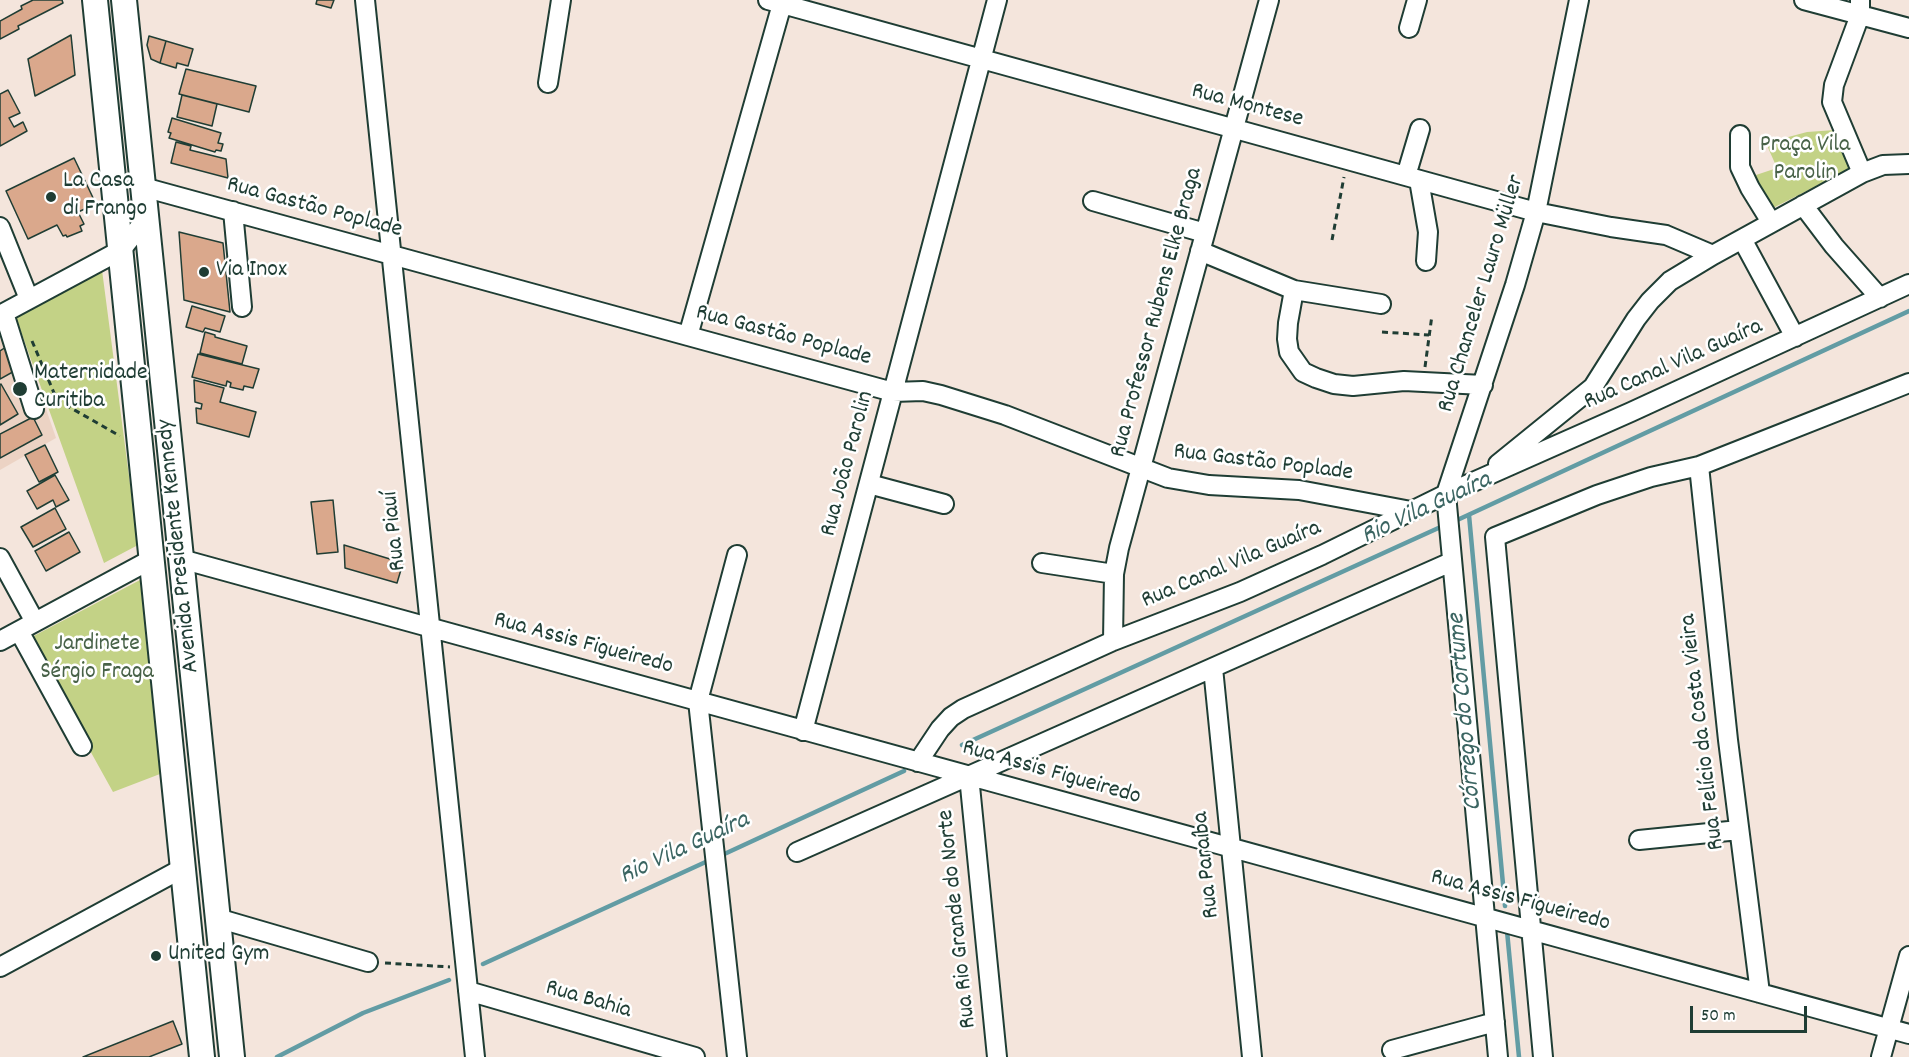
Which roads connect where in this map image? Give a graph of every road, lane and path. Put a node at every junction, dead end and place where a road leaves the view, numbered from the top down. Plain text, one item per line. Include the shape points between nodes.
1 (95, 0) edge
2 (124, 0) edge
3 (365, 0) edge
4 (561, 0) edge
5 (997, 0) edge
6 (1269, 0) edge
7 (1417, 0) edge
8 (1579, 0) edge
9 (1804, 0) edge
10 (775, 2) edge
11 (1860, 8) edge
12 (1409, 28) dead end
13 (1909, 28) edge
14 (982, 59) junction
15 (548, 83) dead end
16 (1234, 129) junction
17 (1420, 129) dead end
18 (1740, 135) dead end
19 (1348, 160) junction
20 (1909, 164) edge
21 (1862, 173) junction
22 (1413, 178) junction
23 (143, 187) junction
24 (1093, 201) dead end
25 (1803, 205) junction
26 (233, 211) junction
27 (1536, 212) junction
28 (146, 219) junction
29 (1771, 222) junction
30 (0, 227) edge
31 (1742, 239) junction
32 (1332, 240) dead end
33 (1203, 242) junction
34 (121, 250) junction
35 (392, 255) junction
36 (1713, 255) junction
37 (1426, 261) dead end
38 (1909, 284) edge
39 (1294, 290) junction
40 (1880, 298) junction
41 (29, 299) junction
42 (1381, 304) dead end
43 (242, 307) dead end
44 (2, 314) edge
45 (1432, 315) dead end
46 (1383, 332) dead end
47 (1429, 335) junction
48 (688, 336) junction
49 (1795, 337) junction
50 (30, 338) dead end
51 (1423, 381) junction
52 (1483, 385) junction
53 (1908, 385) edge
54 (893, 392) junction
55 (34, 409) dead end
56 (140, 445) junction
57 (1699, 465) junction
58 (1140, 469) junction
59 (1483, 477) junction
60 (869, 484) junction
61 (1446, 494) junction
62 (944, 504) dead end
63 (1411, 511) junction
64 (736, 555) dead end
65 (0, 558) edge
66 (152, 559) junction
67 (181, 559) junction
68 (1451, 562) junction
69 (1042, 563) dead end
70 (1114, 574) junction
71 (35, 622) junction
72 (430, 628) junction
73 (19, 631) junction
74 (0, 641) edge
75 (1113, 641) junction
76 (1213, 668) junction
77 (698, 701) junction
78 (803, 731) junction
79 (82, 746) dead end
80 (918, 762) junction
81 (969, 776) junction
82 (1739, 830) junction
83 (1639, 840) dead end
84 (1231, 849) junction
85 (797, 852) dead end
86 (183, 868) junction
87 (1485, 917) junction
88 (218, 918) junction
89 (1531, 930) junction
90 (1909, 956) edge
91 (368, 962) joint
92 (0, 967) edge
93 (465, 967) junction
94 (468, 991) junction
95 (1760, 993) junction
96 (1495, 1022) junction
97 (1889, 1029) junction
98 (1909, 1034) edge
99 (231, 1047) edge
100 (202, 1050) edge
101 (1392, 1050) dead end
102 (475, 1057) edge
103 (695, 1057) edge
104 (737, 1057) edge
105 (997, 1057) edge
106 (1252, 1057) edge
107 (1498, 1057) edge
108 (1543, 1057) edge
109 (1881, 1057) edge

1 - 34 main road, Avenida Presidente Kennedy
2 - 23 main road, Avenida Presidente Kennedy
3 - 35 street, Rua Piauí
4 - 15 street
5 - 14 street, Rua João Parolin
6 - 16 street, Rua Professor Rubens Elke Braga
7 - 12 street
8 - 27 street, Rua Chanceler Lauro Müller
9 - 11 street
10 - 14 street, Rua Montese
10 - 48 street
11 - 13 street
11 - 21 street via 1832,102
14 - 16 street, Rua Montese
14 - 54 street, Rua João Parolin
16 - 19 street, Rua Montese
16 - 33 street, Rua Professor Rubens Elke Braga
17 - 22 street
18 - 29 street via 1740,167
19 - 22 street, Rua Montese
19 - 32 path
20 - 21 street via 1883,165
21 - 25 street
22 - 27 street, Rua Montese
22 - 37 street via 1428,232
23 - 26 street, Rua Gastão Poplade
23 - 28 main road, Avenida Presidente Kennedy
24 - 33 street
25 - 29 street
25 - 40 street
26 - 35 street, Rua Gastão Poplade
26 - 43 street
27 - 36 street, Rua Montese via 1666,235
27 - 52 street, Rua Chanceler Lauro Müller
28 - 34 street
28 - 67 main road, Avenida Presidente Kennedy
29 - 31 street
30 - 41 street
31 - 36 street
31 - 49 street
33 - 39 street
33 - 58 street, Rua Professor Rubens Elke Braga
34 - 41 street
34 - 56 main road, Avenida Presidente Kennedy
35 - 48 street, Rua Gastão Poplade
35 - 72 street, Rua Piauí
36 - 59 street via 1670,281 1650,301 1593,387
38 - 40 street, Rua Canal Vila Guaíra
39 - 42 street
39 - 51 street via 1287,339 1294,361 1303,372 1334,384 1353,386
40 - 49 street, Rua Canal Vila Guaíra
41 - 44 street
44 - 55 street
45 - 47 path
46 - 47 path
47 - 51 path
48 - 54 street, Rua Gastão Poplade
49 - 59 street, Rua Canal Vila Guaíra
50 - 56 path via 57,400 111,433
51 - 52 street
52 - 61 street, Rua Chanceler Lauro Müller
53 - 57 street
54 - 58 street, Rua Gastão Poplade via 923,392 973,404
54 - 60 street, Rua João Parolin
56 - 66 main road, Avenida Presidente Kennedy
57 - 82 street, Rua Felício da Costa Vieira
57 - 89 street via 1596,495 1495,537
58 - 63 street, Rua Gastão Poplade via 1186,482 1299,490
58 - 70 street, Rua Professor Rubens Elke Braga
59 - 61 street, Rua Canal Vila Guaíra
60 - 62 street
60 - 78 street, Rua João Parolin
61 - 63 street, Rua Canal Vila Guaíra
61 - 68 street, Rua Chanceler Lauro Müller
63 - 75 street, Rua Canal Vila Guaíra via 1260,582
64 - 77 street
65 - 71 street
66 - 71 street
66 - 86 main road, Avenida Presidente Kennedy
67 - 72 street, Rua Assis Figueiredo
67 - 88 main road, Avenida Presidente Kennedy
68 - 76 street
68 - 87 street, Rua Chanceler Lauro Müller
69 - 70 street
70 - 75 street, Rua Professor Rubens Elke Braga
71 - 73 street
72 - 77 street, Rua Assis Figueiredo
72 - 93 street, Rua Piauí
73 - 74 street
73 - 79 street
75 - 80 street, Rua Canal Vila Guaíra via 951,717
76 - 81 street
76 - 84 street, Rua Paraíba
77 - 78 street, Rua Assis Figueiredo
77 - 104 street
78 - 80 street, Rua Assis Figueiredo
80 - 81 street, Rua Assis Figueiredo
81 - 84 street, Rua Assis Figueiredo
81 - 85 street
81 - 105 street, Rua Rio Grande do Norte
82 - 83 street
82 - 95 street, Rua Felício da Costa Vieira
84 - 87 street, Rua Assis Figueiredo
84 - 106 street, Rua Paraíba
86 - 92 street
86 - 100 main road, Avenida Presidente Kennedy
87 - 89 street, Rua Assis Figueiredo
87 - 96 street, Rua Chanceler Lauro Müller
88 - 91 street
88 - 99 main road, Avenida Presidente Kennedy
89 - 95 street, Rua Assis Figueiredo
89 - 108 street
90 - 97 street
91 - 93 path
93 - 94 street, Rua Piauí
94 - 102 street, Rua Piauí
94 - 103 street, Rua Bahia
95 - 97 street, Rua Assis Figueiredo
96 - 101 street
96 - 107 street, Rua Chanceler Lauro Müller
97 - 98 street, Rua Assis Figueiredo
97 - 109 street
99 - 100 main road

